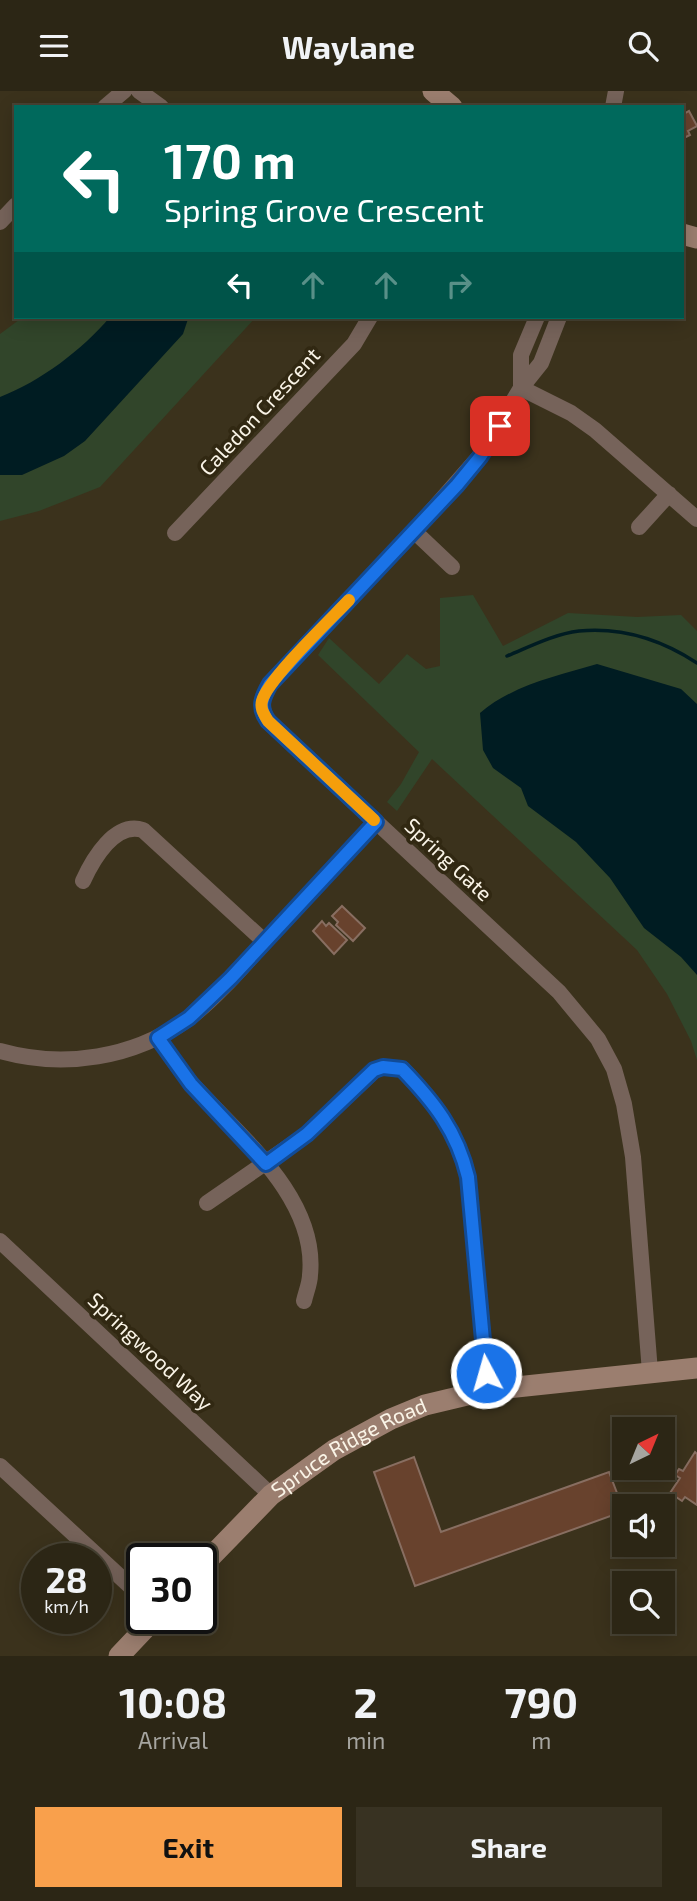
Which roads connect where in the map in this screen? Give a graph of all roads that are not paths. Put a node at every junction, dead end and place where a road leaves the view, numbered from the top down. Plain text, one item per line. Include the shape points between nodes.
1 (124, 91) edge
2 (139, 91) edge
3 (433, 91) edge
4 (107, 105) edge
5 (158, 105) edge
6 (450, 105) edge
7 (14, 207) edge
8 (0, 222) edge
9 (369, 319) edge
10 (536, 319) edge
11 (558, 319) edge
12 (521, 389) junction
13 (669, 494) junction
14 (697, 519) edge
15 (639, 527) dead end
16 (414, 531) junction
17 (175, 533) dead end
18 (453, 567) dead end
19 (376, 822) junction
20 (83, 881) dead end
21 (265, 942) junction
22 (158, 1038) junction
23 (0, 1051) edge
24 (266, 1164) junction
25 (207, 1203) dead end
26 (0, 1241) edge
27 (304, 1301) dead end
28 (697, 1368) edge
29 (650, 1372) junction
30 (488, 1390) junction
31 (0, 1466) edge
32 (271, 1495) junction
33 (217, 1551) edge
34 (126, 1582) edge
35 (139, 1634) edge
36 (119, 1656) edge

1 - 4 street
2 - 5 street
3 - 6 street
7 - 8 street
9 - 17 street, Caledon Crescent via 354,344
10 - 12 street via 521,355
11 - 12 street, Spring Gate via 541,363
12 - 13 street via 587,424
12 - 16 street, Spring Gate via 480,457
13 - 14 street
13 - 15 street
16 - 18 street
16 - 19 street, Spring Gate via 270,684 261,704 268,721
19 - 21 street
19 - 29 street, Spring Gate via 559,992 598,1039 614,1069 633,1157
20 - 21 street via 116,835 135,828 144,830
21 - 22 street via 189,1018
22 - 23 street via 103,1056 74,1059 48,1060
22 - 24 street via 191,1084
24 - 25 street
24 - 27 street via 301,1217 311,1274
24 - 30 street via 307,1134 374,1070 402,1069 442,1113 462,1153
26 - 32 street, Springwood Way
28 - 29 street, Spruce Ridge Road
29 - 30 street, Spruce Ridge Road
30 - 32 street, Spruce Ridge Road via 425,1405 391,1419 334,1450
31 - 34 street
32 - 33 street, Spruce Ridge Road
35 - 36 street

